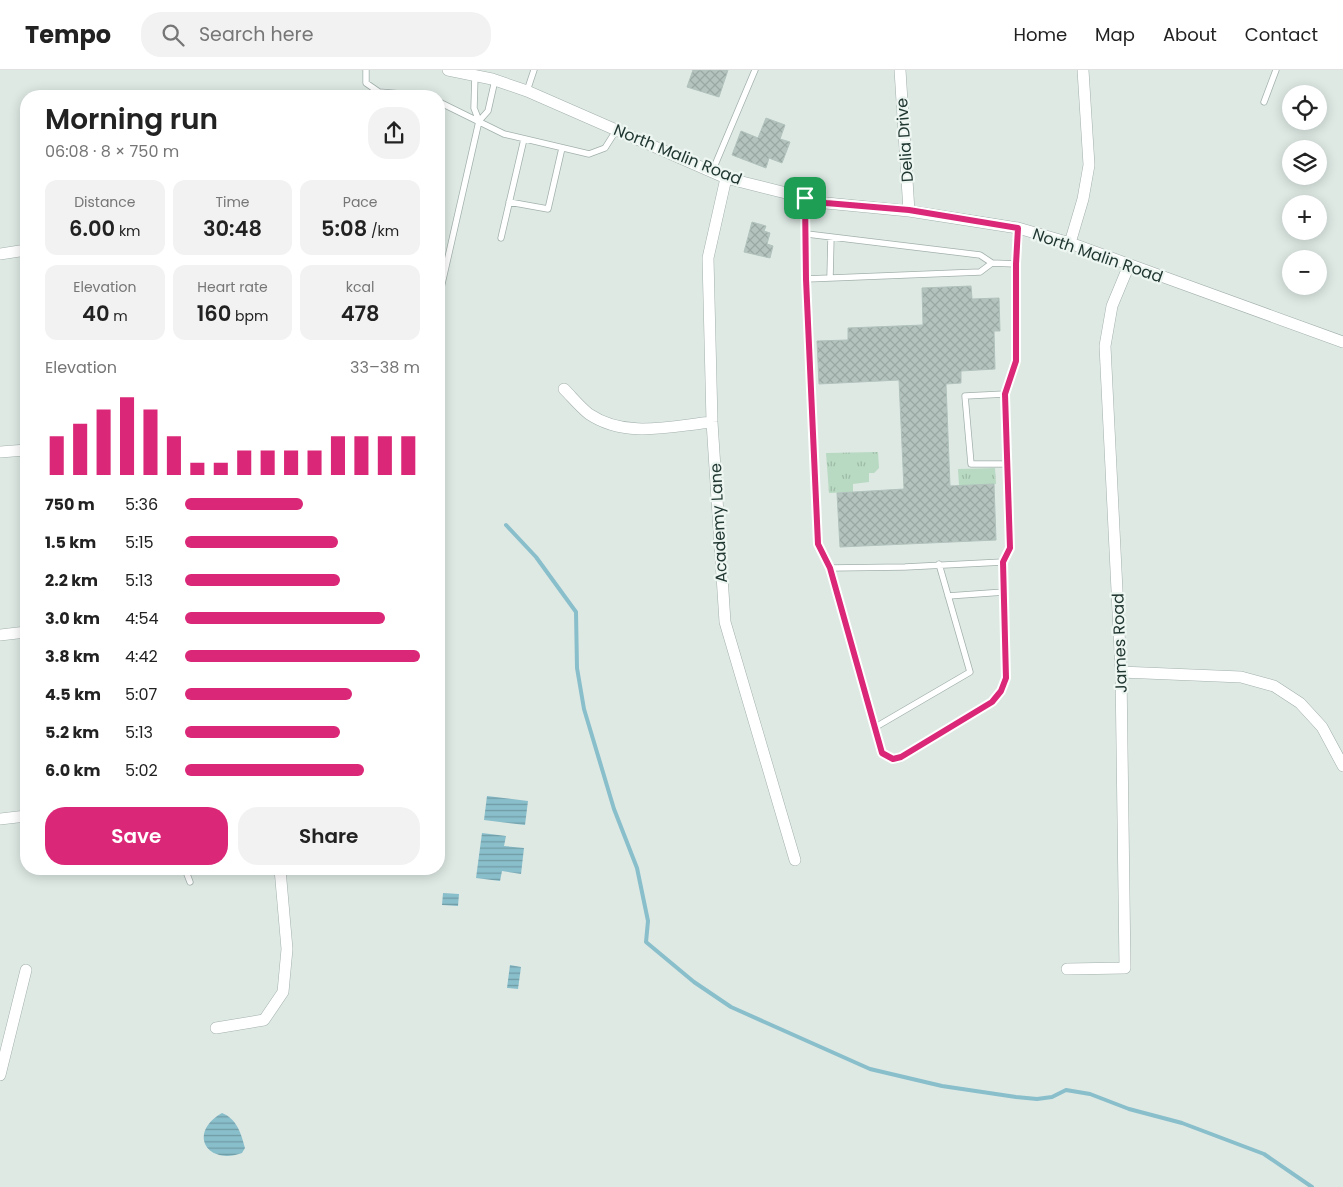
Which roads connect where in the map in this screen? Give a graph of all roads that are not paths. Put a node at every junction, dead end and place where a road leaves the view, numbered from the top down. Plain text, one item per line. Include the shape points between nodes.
1 (366, 70) edge
2 (448, 70) edge
3 (534, 70) edge
4 (755, 70) edge
5 (900, 70) edge
6 (1083, 70) edge
7 (1276, 70) edge
8 (475, 75) junction
9 (495, 80) junction
10 (375, 90) edge
11 (526, 91) junction
12 (1264, 102) dead end
13 (445, 105) edge
14 (479, 121) junction
15 (617, 129) junction
16 (524, 139) junction
17 (562, 148) junction
18 (712, 172) junction
19 (726, 178) junction
20 (805, 198) junction
21 (509, 202) junction
22 (909, 210) junction
23 (1018, 228) junction
24 (806, 234) junction
25 (831, 237) junction
26 (501, 238) dead end
27 (1070, 243) junction
28 (20, 251) edge
29 (0, 254) edge
30 (992, 263) junction
31 (1016, 264) junction
32 (1129, 265) junction
33 (445, 270) edge
34 (830, 278) junction
35 (806, 279) junction
36 (1343, 342) edge
37 (564, 390) dead end
38 (1005, 394) junction
39 (712, 422) junction
40 (20, 450) edge
41 (0, 452) edge
42 (1007, 464) junction
43 (1003, 562) junction
44 (939, 564) junction
45 (830, 568) junction
46 (1004, 592) junction
47 (948, 596) junction
48 (20, 633) edge
49 (0, 635) edge
50 (1121, 672) junction
51 (874, 728) junction
52 (1343, 766) edge
53 (20, 817) edge
54 (0, 820) edge
55 (795, 860) dead end
56 (187, 875) edge
57 (281, 875) edge
58 (190, 882) dead end
59 (1067, 969) dead end
60 (26, 970) dead end
61 (216, 1028) dead end
62 (0, 1075) edge

1 - 10 lane via 366,83
2 - 8 street, North Malin Road
3 - 11 lane
4 - 18 lane
5 - 22 street, Delia Drive
6 - 27 street via 1089,165
7 - 12 lane
8 - 9 street, North Malin Road
8 - 14 lane via 474,108
9 - 11 street, North Malin Road
9 - 14 lane via 488,111
11 - 15 street, North Malin Road
13 - 14 lane
14 - 16 lane via 504,134
14 - 33 lane
15 - 17 lane via 605,148 589,154
15 - 18 street, North Malin Road
16 - 17 lane
16 - 21 lane
17 - 21 lane via 548,209
18 - 19 street, North Malin Road
19 - 20 street, North Malin Road
19 - 39 street, Academy Lane via 708,258
20 - 22 street, North Malin Road via 826,203
20 - 24 lane
21 - 26 lane
22 - 23 street, North Malin Road
23 - 27 street, North Malin Road
23 - 31 lane
24 - 25 lane
24 - 35 lane
25 - 30 lane via 980,255
25 - 34 lane
27 - 32 street, North Malin Road
28 - 29 street
30 - 31 lane
30 - 34 lane via 980,272
31 - 38 lane via 1016,361
32 - 36 street, North Malin Road
32 - 50 street, James Road via 1112,306 1105,346
34 - 35 lane
35 - 45 lane via 818,544
37 - 39 street via 588,413 612,426 638,430
38 - 42 lane
38 - 42 lane via 965,396 971,464
39 - 55 street, Academy Lane via 724,622
40 - 41 street
42 - 43 lane via 1010,548
43 - 44 lane
43 - 46 lane
44 - 45 lane
44 - 47 lane
45 - 51 lane
46 - 47 lane
46 - 51 lane via 1006,678 992,702 893,759 882,753
47 - 51 lane via 970,672
48 - 49 street
50 - 52 street via 1241,677 1274,686 1300,703 1322,727
50 - 59 street, James Road via 1125,968
53 - 54 street
56 - 58 lane
57 - 61 street via 287,949 283,992 264,1020
60 - 62 street

